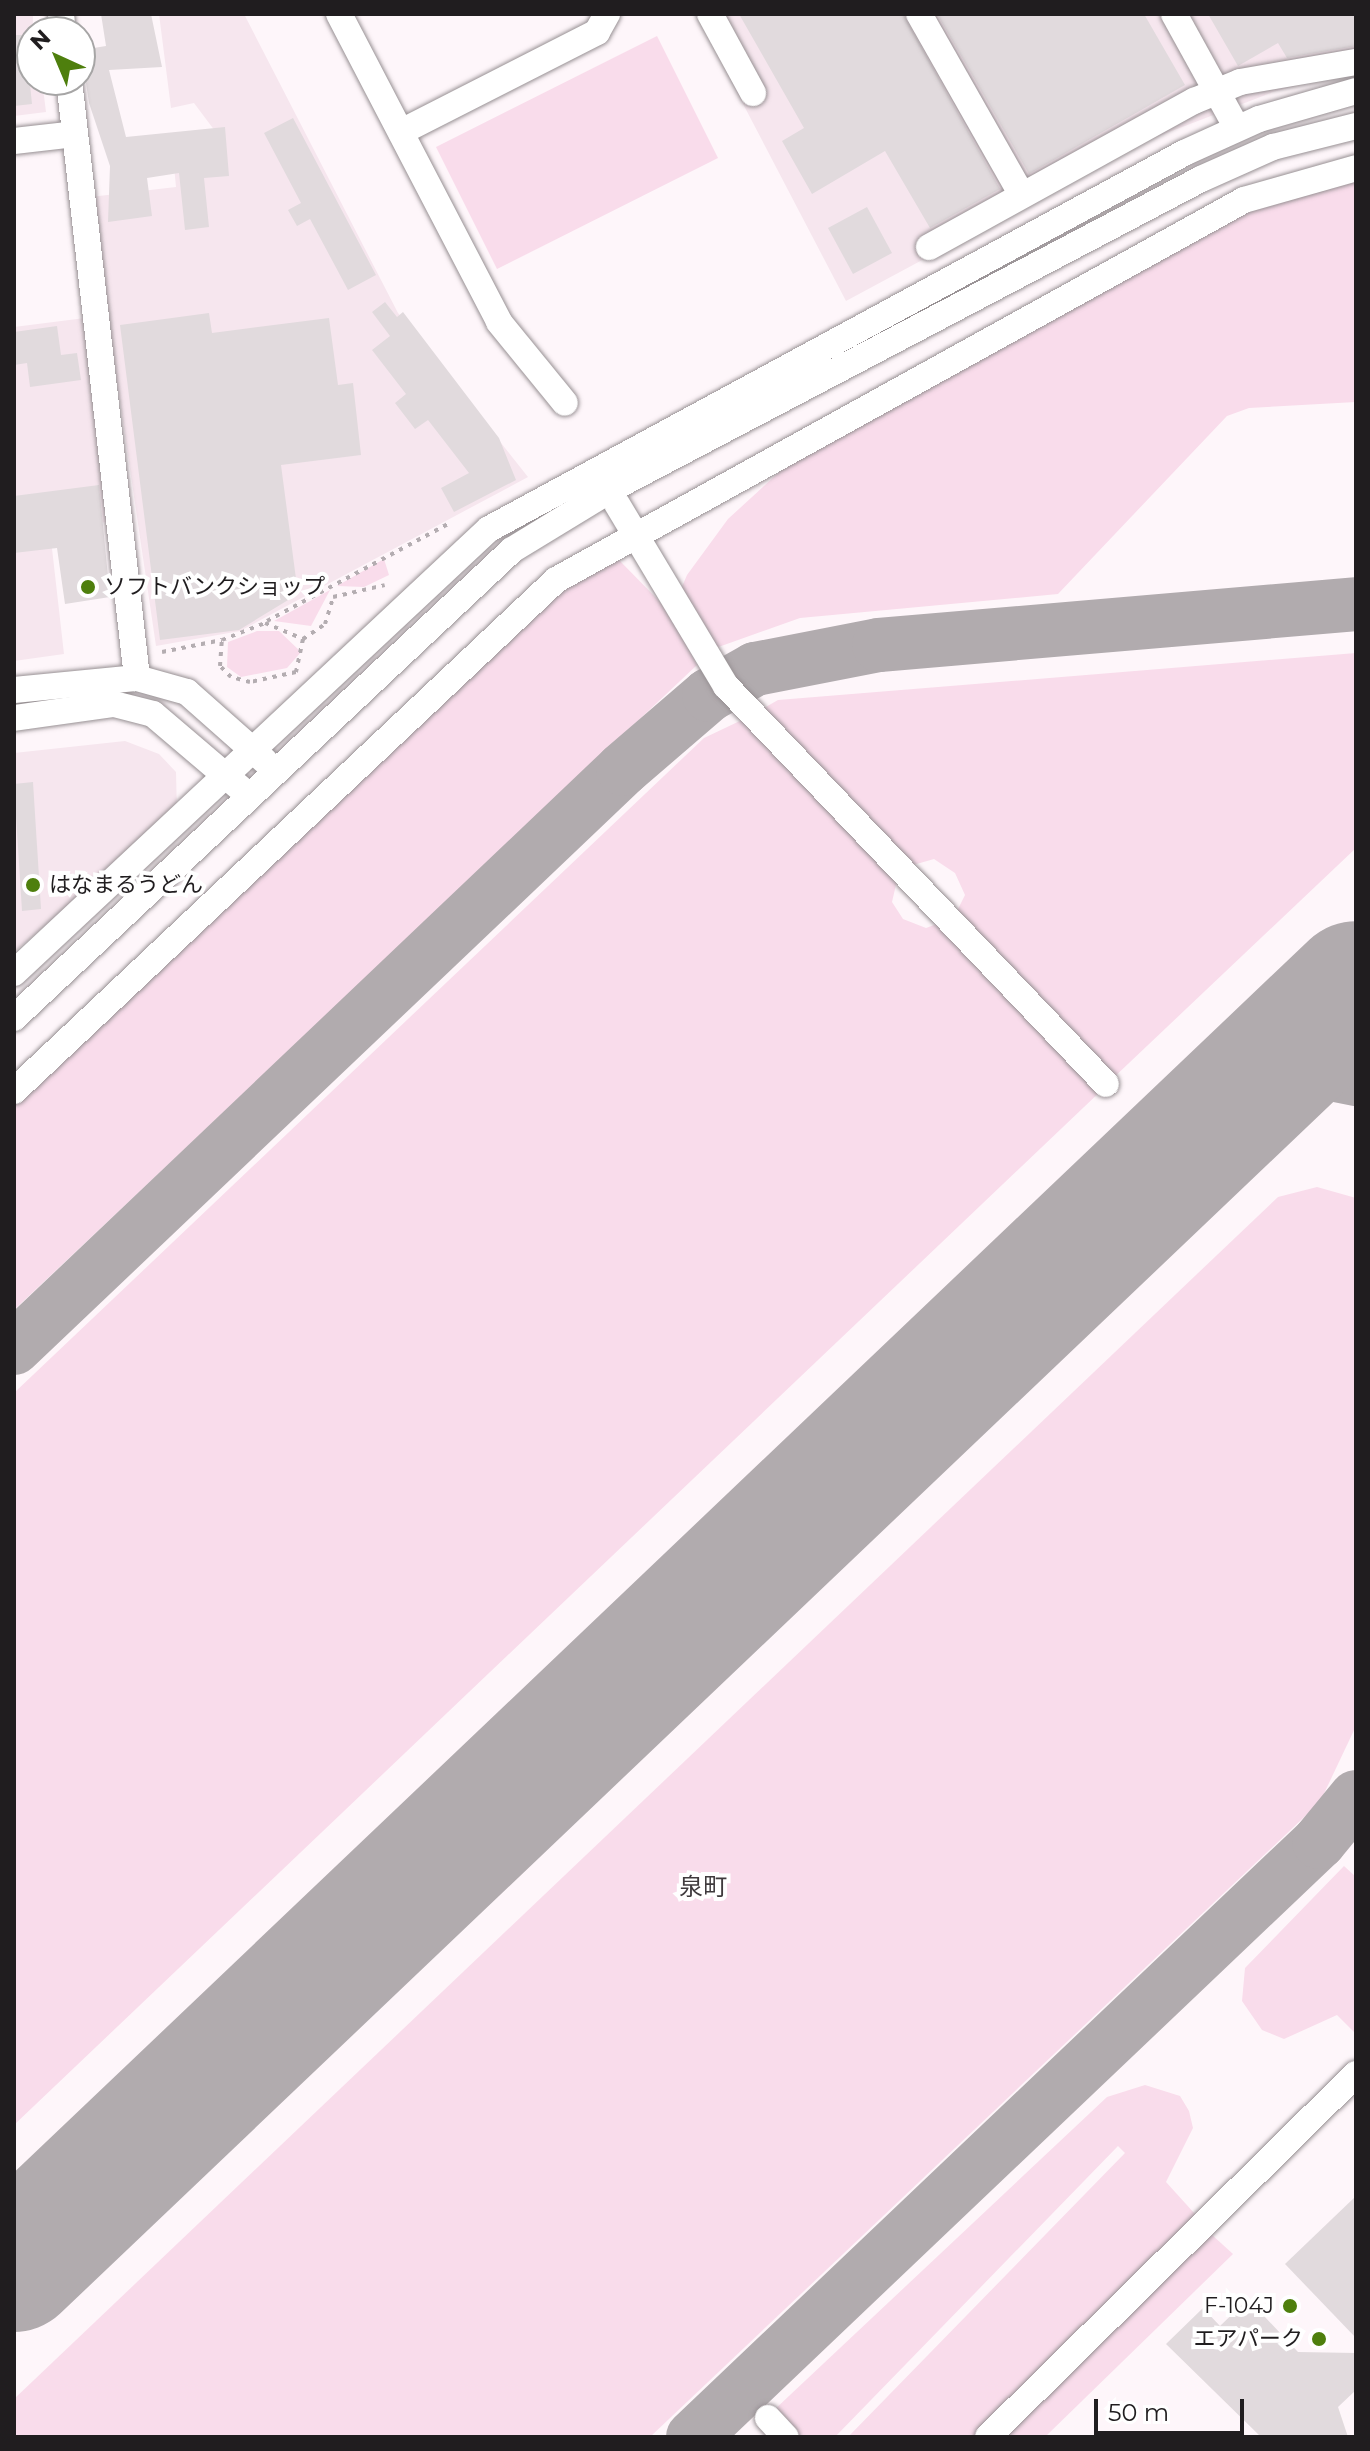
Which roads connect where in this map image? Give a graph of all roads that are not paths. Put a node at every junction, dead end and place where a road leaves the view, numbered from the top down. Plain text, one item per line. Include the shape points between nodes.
1 (339, 14) edge
2 (607, 14) edge
3 (710, 14) edge
4 (919, 14) edge
5 (1174, 14) edge
6 (1356, 62) edge
7 (1218, 91) junction
8 (1356, 91) edge
9 (753, 93) dead end
10 (71, 96) edge
11 (1356, 126) edge
12 (1237, 128) junction
13 (401, 132) junction
14 (75, 134) junction
15 (14, 141) edge
16 (1356, 168) edge
17 (1022, 195) junction
18 (929, 247) dead end
19 (565, 403) dead end
20 (617, 504) dead end
21 (631, 534) junction
22 (137, 678) junction
23 (14, 690) edge
24 (14, 718) edge
25 (255, 751) junction
26 (276, 771) junction
27 (228, 777) junction
28 (249, 797) junction
29 (14, 973) edge
30 (14, 1018) edge
31 (1106, 1084) dead end
32 (14, 1091) edge
33 (1356, 2074) edge
34 (768, 2418) dead end
35 (786, 2437) edge
36 (988, 2437) edge

1 - 13 street
2 - 13 street via 597,32
3 - 9 street
4 - 17 street
5 - 7 street
6 - 7 street
7 - 12 street
7 - 17 street
8 - 12 street
10 - 14 street
11 - 26 street via 1273,147 1201,179 550,526 512,550
12 - 25 street via 546,491 444,567
13 - 19 street via 499,322
14 - 15 street
14 - 22 street
16 - 21 street via 1244,200
17 - 18 street
20 - 21 street
21 - 31 street via 726,686
21 - 32 street via 520,608
22 - 23 street
22 - 25 street via 187,692
24 - 27 street via 114,704 153,714
25 - 26 street
25 - 27 street
26 - 28 street
27 - 28 street
27 - 29 street
28 - 30 street
33 - 36 street
34 - 35 street

